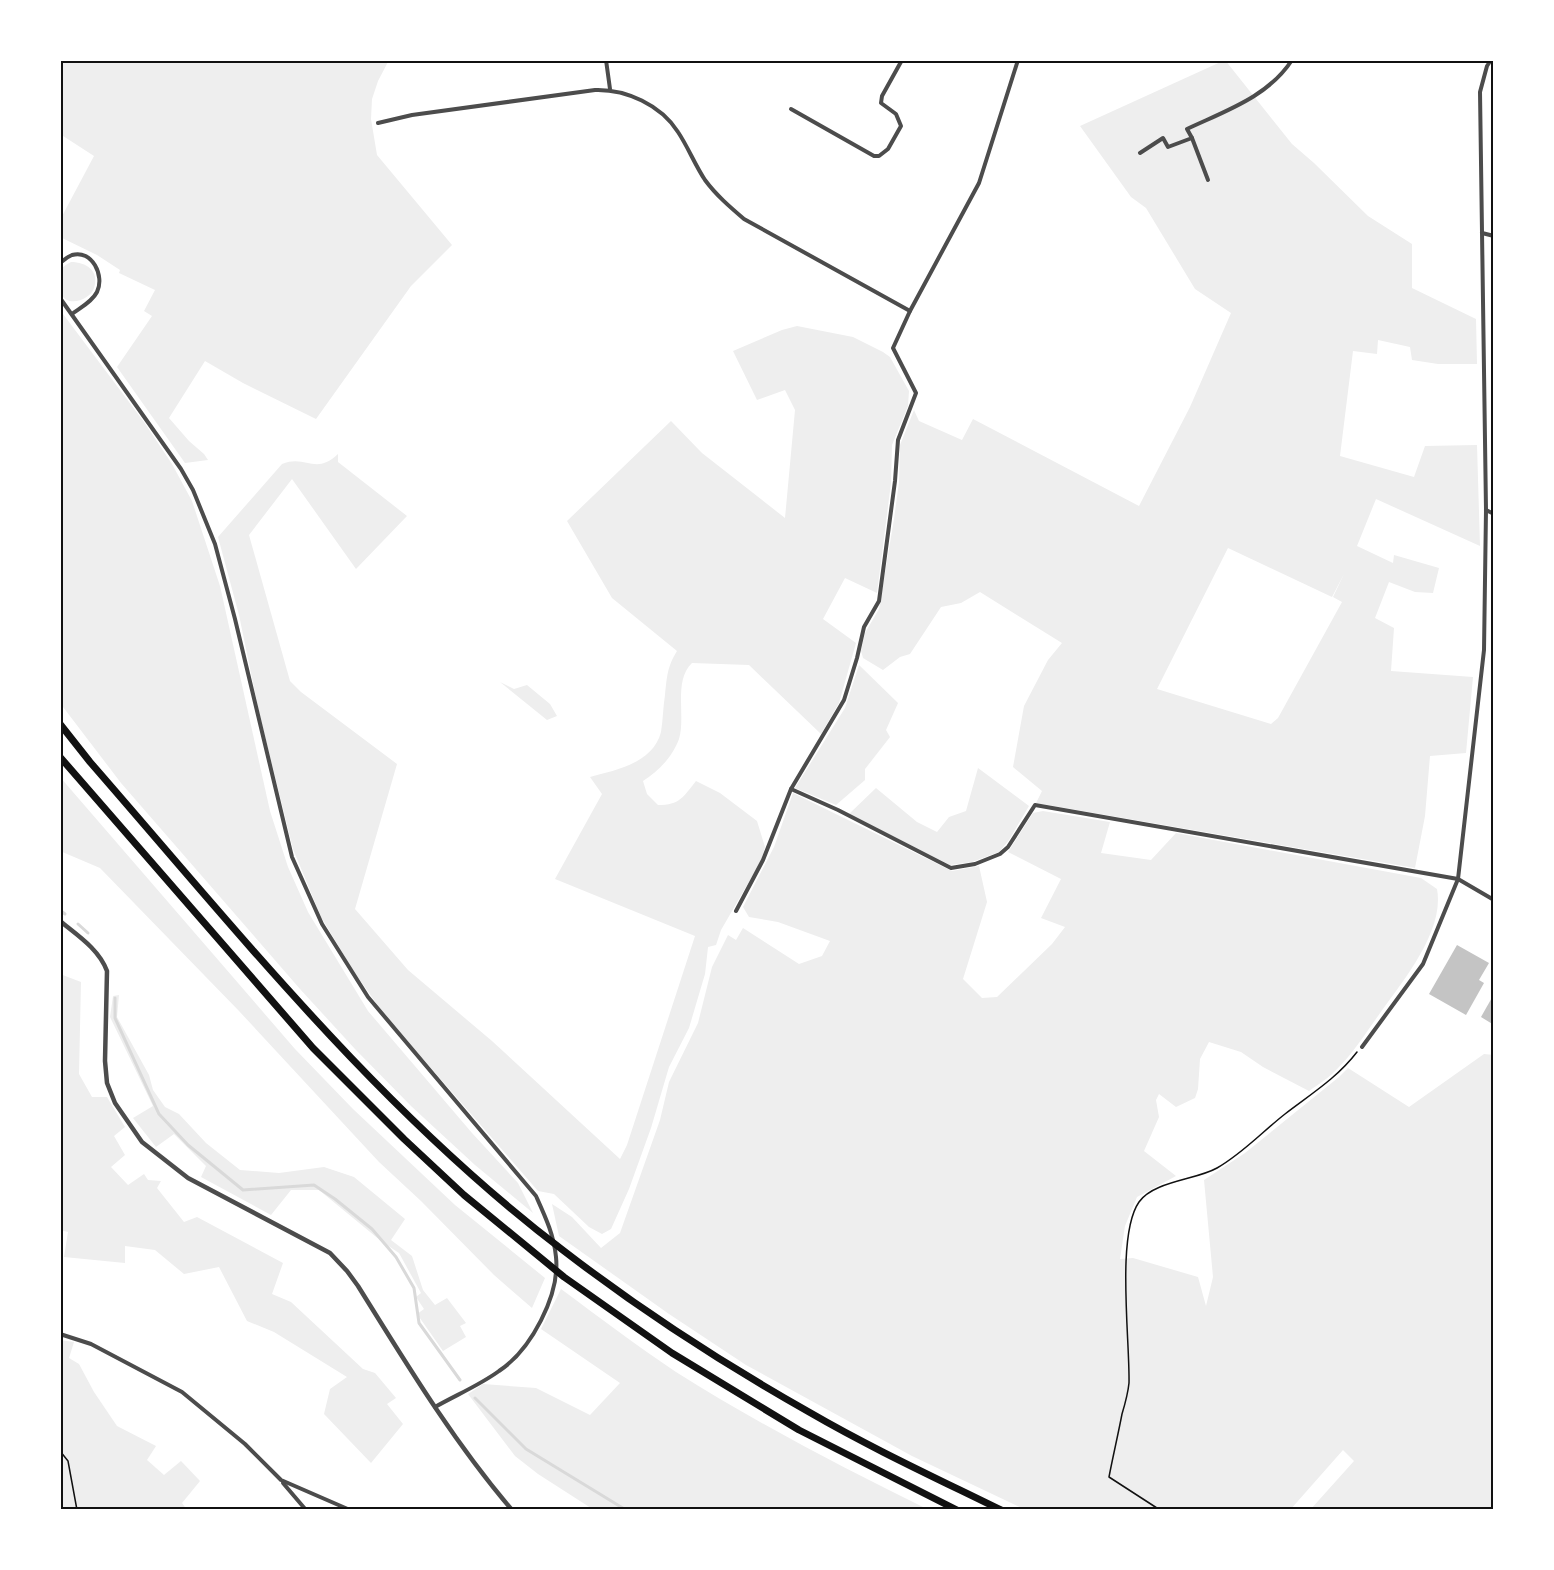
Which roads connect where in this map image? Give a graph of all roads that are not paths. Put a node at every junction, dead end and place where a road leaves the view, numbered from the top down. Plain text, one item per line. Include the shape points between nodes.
1 (606, 60) edge
2 (902, 60) edge
3 (1018, 60) edge
4 (1292, 60) edge
5 (1491, 60) edge
6 (610, 89) junction
7 (790, 109) dead end
8 (378, 123) dead end
9 (1192, 138) junction
10 (1140, 153) dead end
11 (1208, 180) dead end
12 (1482, 233) junction
13 (1494, 236) edge
14 (60, 263) edge
15 (60, 298) edge
16 (910, 311) junction
17 (72, 314) junction
18 (1486, 510) junction
19 (1494, 514) edge
20 (60, 724) edge
21 (60, 757) edge
22 (791, 789) junction
23 (1458, 879) junction
24 (1494, 900) edge
25 (736, 911) dead end
26 (60, 921) edge
27 (1362, 1047) road end
28 (60, 1334) edge
29 (435, 1407) junction
30 (281, 1480) junction
31 (306, 1510) edge
32 (350, 1510) edge
33 (512, 1510) edge
34 (957, 1510) edge
35 (1001, 1510) edge

1 - 6 street
2 - 7 street via 880,104 896,114 902,126 879,156
3 - 16 street via 979,183
4 - 9 street via 1252,99 1187,129
5 - 12 street via 1480,93
6 - 8 street
6 - 16 street via 651,106 668,118 707,182 744,219
9 - 10 street via 1168,147 1163,138
9 - 11 street
12 - 13 street
12 - 18 street
14 - 17 street via 79,254 98,269 96,294
15 - 17 street
16 - 22 street via 893,348 916,393 898,440 879,600 864,627 844,700
17 - 29 street via 193,490 232,608 292,857 322,924 368,997 536,1196 550,1227 557,1258 553,1290 542,1322 501,1371
18 - 19 street
18 - 23 street via 1484,650
20 - 35 highway via 327,1034 418,1125 530,1224 636,1304 744,1374 881,1451
21 - 34 highway via 313,1048 464,1195 564,1277 672,1353 799,1430
22 - 23 street via 951,868 1000,855 1035,805
22 - 25 street via 763,860
23 - 24 street
23 - 27 street via 1423,964
26 - 29 street via 104,962 107,1083 142,1142 188,1178 330,1253 358,1286
28 - 30 street via 91,1344 182,1392
29 - 33 street
30 - 31 street
30 - 32 street

